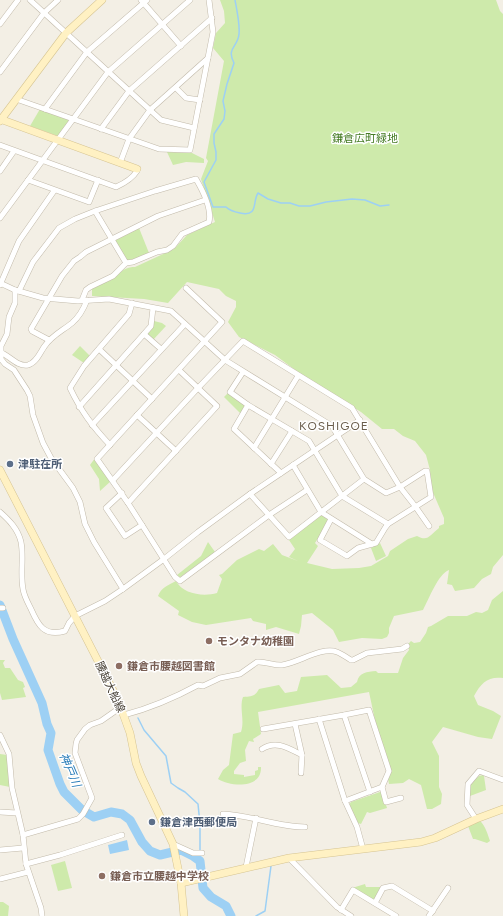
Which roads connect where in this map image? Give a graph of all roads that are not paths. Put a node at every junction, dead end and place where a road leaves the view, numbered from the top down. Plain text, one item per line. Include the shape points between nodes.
1 (18, 0) edge
2 (30, 0) edge
3 (58, 0) edge
4 (102, 0) edge
5 (190, 0) edge
6 (209, 0) edge
7 (144, 1) edge
8 (44, 13) junction
9 (212, 18) junction
10 (0, 24) edge
11 (162, 24) junction
12 (66, 32) junction
13 (181, 46) junction
14 (87, 52) junction
15 (208, 58) junction
16 (0, 72) edge
17 (108, 72) junction
18 (176, 88) junction
19 (129, 91) junction
20 (16, 99) junction
21 (200, 100) junction
22 (45, 109) junction
23 (150, 110) junction
24 (73, 119) junction
25 (0, 120) edge
26 (194, 128) junction
27 (101, 129) junction
28 (129, 139) junction
29 (58, 140) junction
30 (0, 145) edge
31 (14, 151) junction
32 (43, 160) junction
33 (120, 163) junction
34 (137, 169) joint
35 (0, 171) edge
36 (28, 180) junction
37 (98, 180) junction
38 (54, 191) junction
39 (205, 200) junction
40 (95, 211) junction
41 (0, 218) edge
42 (112, 240) junction
43 (126, 263) junction
44 (0, 284) edge
45 (186, 288) dead end
46 (17, 291) junction
47 (49, 298) junction
48 (85, 300) junction
49 (132, 303) junction
50 (153, 308) junction
51 (185, 324) junction
52 (144, 334) junction
53 (49, 340) junction
54 (204, 341) junction
55 (0, 346) edge
56 (99, 349) junction
57 (161, 349) junction
58 (0, 352) edge
59 (225, 360) junction
60 (116, 364) junction
61 (179, 370) junction
62 (243, 372) junction
63 (298, 376) junction
64 (133, 380) junction
65 (198, 388) junction
66 (285, 397) junction
67 (152, 398) junction
68 (248, 405) junction
69 (79, 407) junction
70 (138, 415) junction
71 (272, 418) junction
72 (360, 420) junction
73 (92, 425) junction
74 (292, 431) junction
75 (157, 432) junction
76 (337, 435) junction
77 (110, 445) junction
78 (254, 448) junction
79 (315, 450) junction
80 (176, 451) junction
81 (271, 464) junction
82 (293, 465) junction
83 (0, 470) edge
84 (281, 473) junction
85 (364, 479) junction
86 (113, 480) junction
87 (400, 487) junction
88 (307, 490) junction
89 (122, 493) junction
90 (250, 494) junction
91 (342, 496) junction
92 (128, 503) junction
93 (416, 506) junction
94 (0, 512) edge
95 (321, 512) junction
96 (269, 515) junction
97 (331, 519) junction
98 (388, 524) junction
99 (142, 525) junction
100 (429, 526) dead end
101 (372, 544) junction
102 (164, 559) junction
103 (123, 589) junction
104 (75, 616) junction
105 (406, 646) dead end
106 (121, 707) junction
107 (124, 715) junction
108 (344, 716) junction
109 (319, 720) junction
110 (295, 724) junction
111 (263, 729) dead end
112 (0, 735) edge
113 (262, 749) dead end
114 (302, 756) junction
115 (301, 773) dead end
116 (503, 780) edge
117 (382, 787) junction
118 (370, 792) junction
119 (401, 798) dead end
120 (345, 801) junction
121 (503, 809) edge
122 (0, 812) edge
123 (17, 814) junction
124 (223, 814) dead end
125 (256, 818) junction
126 (476, 820) junction
127 (305, 827) dead end
128 (23, 835) junction
129 (122, 835) dead end
130 (23, 848) junction
131 (174, 849) junction
132 (363, 849) junction
133 (0, 850) edge
134 (199, 853) dead end
135 (289, 858) junction
136 (26, 864) junction
137 (246, 867) junction
138 (28, 872) junction
139 (0, 879) edge
140 (181, 883) junction
141 (448, 888) dead end
142 (375, 903) junction
143 (341, 910) junction
144 (433, 911) junction
145 (42, 916) edge
146 (184, 916) edge
147 (351, 916) edge
148 (396, 916) edge
149 (429, 916) edge

1 - 10 street
2 - 8 street
3 - 8 street
4 - 12 street
5 - 11 street
6 - 9 street
7 - 11 street
7 - 14 street
8 - 12 street
8 - 16 street
9 - 13 street
9 - 15 street via 213,32
11 - 13 street
11 - 17 street
12 - 14 street
12 - 20 street
13 - 19 street
14 - 17 street
14 - 22 street
15 - 18 street
15 - 21 street
17 - 19 street
17 - 24 street
18 - 21 street via 186,98
18 - 23 street
19 - 23 street
19 - 27 street
20 - 22 street
20 - 25 street
21 - 26 street
22 - 24 street
23 - 26 street via 161,120
23 - 28 street
24 - 27 street
24 - 29 street
25 - 29 street
26 - 28 street via 190,150 159,149
27 - 28 street
28 - 33 street
29 - 32 street
29 - 33 street
30 - 31 street
31 - 32 street
31 - 35 street
32 - 36 street
32 - 37 street
33 - 34 street
34 - 37 street via 134,176 116,187
36 - 38 street
36 - 41 street
37 - 38 street via 89,202
38 - 44 street via 19,241
39 - 40 street via 196,179
39 - 42 street via 158,216
39 - 43 street via 210,214 209,222 182,234 167,250
40 - 42 street
40 - 46 street via 75,219 55,232 33,262
42 - 43 street
42 - 47 street via 86,252 74,261
43 - 48 street via 113,276 86,290
44 - 46 street
45 - 54 street via 222,321
46 - 47 street
46 - 55 street via 7,334
47 - 48 street
47 - 53 street via 32,329
48 - 49 street via 109,299
48 - 53 street via 82,312
49 - 50 street
49 - 56 street via 129,314
50 - 51 street via 171,311
50 - 52 street via 151,326
51 - 54 street
51 - 57 street
52 - 57 street
52 - 60 street
53 - 58 street via 37,358 29,364 21,364
54 - 59 street
54 - 61 street
55 - 58 street
56 - 60 street
56 - 69 street via 70,388
57 - 64 street
58 - 103 street via 2,362 14,370 27,390 43,442 51,458 74,488 85,524
59 - 62 street
59 - 63 street via 243,341
59 - 65 street
60 - 64 street
60 - 69 street
61 - 65 street
61 - 67 street
62 - 66 street
62 - 68 street via 230,392
63 - 66 street
63 - 72 street via 352,408
64 - 67 street
64 - 73 street
65 - 75 street
65 - 80 street via 217,406
66 - 71 street
66 - 76 street via 332,426
67 - 70 street
68 - 71 street
68 - 78 street via 234,429
69 - 73 street
70 - 75 street
70 - 77 street
71 - 74 street
71 - 78 street
72 - 76 street
72 - 87 street
73 - 77 street
74 - 79 street via 309,441
74 - 81 street
75 - 80 street
75 - 86 street
76 - 79 street
76 - 85 street
77 - 86 street via 97,459
78 - 81 street
79 - 82 street
79 - 91 street
80 - 92 street
81 - 84 street
82 - 84 street
82 - 88 street
83 - 104 street, 腰越大船線
84 - 90 street
85 - 87 street via 386,493
85 - 91 street
86 - 89 street
87 - 93 street
87 - 93 street via 427,472 431,497
88 - 95 street
88 - 96 street
89 - 92 street
89 - 99 street via 106,508 125,536
90 - 96 street
90 - 102 street
91 - 95 street
91 - 98 street
92 - 99 street
93 - 98 street
93 - 100 street
94 - 104 street via 14,527 21,541 25,598 38,625 50,632 59,633 65,631
95 - 96 street via 289,537
95 - 97 street
96 - 102 street via 180,581
97 - 101 street
97 - 101 street via 320,540 347,556 358,548
98 - 101 street via 376,544
99 - 102 street
102 - 103 street
103 - 104 street
104 - 106 street, 腰越大船線
105 - 107 street via 402,649 367,653 353,660 331,651 282,665 257,662 240,674 220,678 203,686 198,685 167,701
106 - 107 street, 腰越大船線
106 - 128 street via 101,721 90,725 77,740 75,753 92,798 85,812 74,822
107 - 131 street, 腰越大船線 via 140,776
108 - 109 street
108 - 117 street via 369,710 389,771
108 - 118 street
109 - 110 street
109 - 120 street
110 - 111 street
110 - 114 street
112 - 123 street via 9,754
113 - 114 street via 269,744 286,746
114 - 115 street
116 - 126 street via 480,771 468,784 467,805
117 - 118 street
117 - 119 street via 386,802
118 - 120 street
120 - 132 street via 356,824
121 - 126 street
122 - 123 street
123 - 128 street
124 - 125 street
125 - 127 street via 292,827
125 - 137 street
126 - 132 street via 421,842
128 - 130 street
129 - 136 street
130 - 133 street
130 - 136 street
131 - 134 street
131 - 140 street, 腰越大船線
132 - 135 street
135 - 137 street
135 - 143 street
136 - 138 street
137 - 140 street
138 - 139 street
138 - 145 street via 42,908
140 - 146 street, 腰越大船線
141 - 144 street
142 - 143 street via 353,890
142 - 144 street via 383,888 392,886
142 - 148 street
143 - 147 street
144 - 149 street

